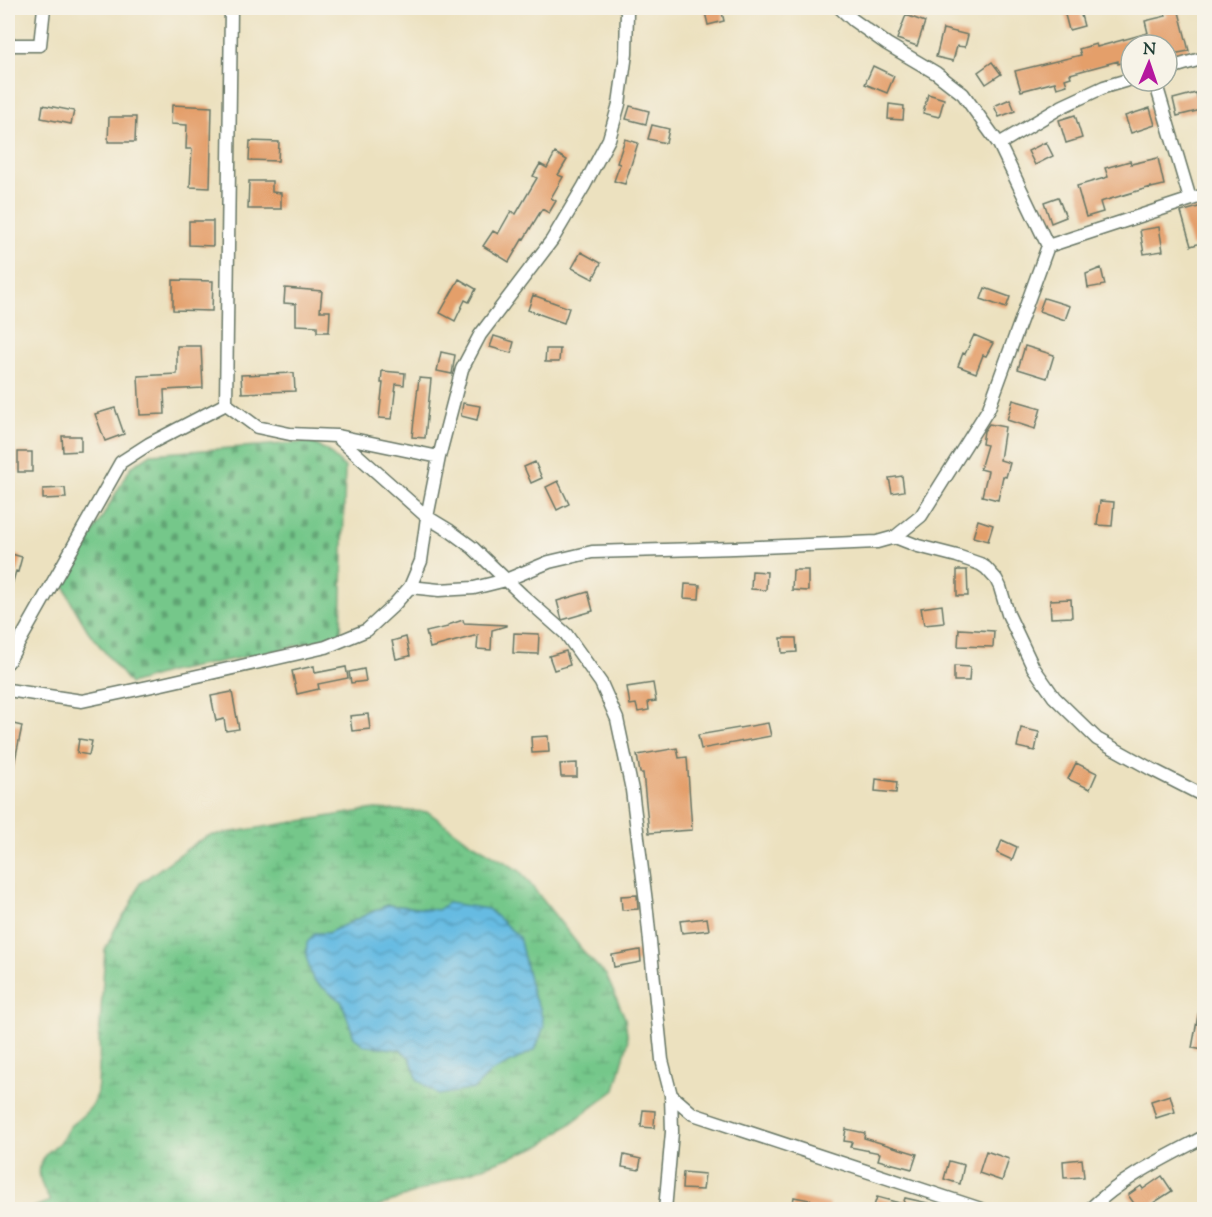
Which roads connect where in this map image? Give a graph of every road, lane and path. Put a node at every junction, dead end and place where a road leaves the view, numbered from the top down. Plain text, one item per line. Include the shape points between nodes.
1 (44, 8) edge
2 (231, 8) edge
3 (840, 8) edge
4 (630, 9) edge
5 (8, 45) edge
6 (1204, 58) edge
7 (1179, 65) edge
8 (1119, 83) edge
9 (1159, 93) edge
10 (999, 144) junction
11 (1204, 195) edge
12 (1190, 199) junction
13 (1048, 246) junction
14 (226, 404) junction
15 (336, 436) junction
16 (439, 457) junction
17 (427, 517) junction
18 (895, 537) junction
19 (506, 579) junction
20 (410, 587) junction
21 (8, 662) edge
22 (8, 690) edge
23 (1204, 796) edge
24 (671, 1095) junction
25 (1204, 1137) edge
26 (665, 1209) edge
27 (984, 1209) edge
28 (1089, 1209) edge

1 - 5 street via 40,45
2 - 14 street
3 - 10 street via 963,94
4 - 16 street via 618,104 609,139 552,240 480,335 462,369
6 - 7 street
8 - 10 street via 1062,106
9 - 12 street
10 - 13 street
11 - 12 street
12 - 13 street
13 - 18 street via 989,408 921,516
14 - 15 street via 256,427 290,434
14 - 21 street via 121,462
15 - 16 street
15 - 17 street
16 - 17 street
17 - 19 street via 473,548
17 - 20 street via 421,561
18 - 19 street via 877,542 592,552 549,562
18 - 23 street via 986,568 1000,587 1033,668 1054,696 1097,739
19 - 20 street via 474,588
19 - 24 street via 566,634 602,682 617,719 632,790 662,1060
20 - 22 street via 368,630 326,647 82,701
24 - 26 street
24 - 27 street via 693,1114
25 - 28 street via 1132,1176

